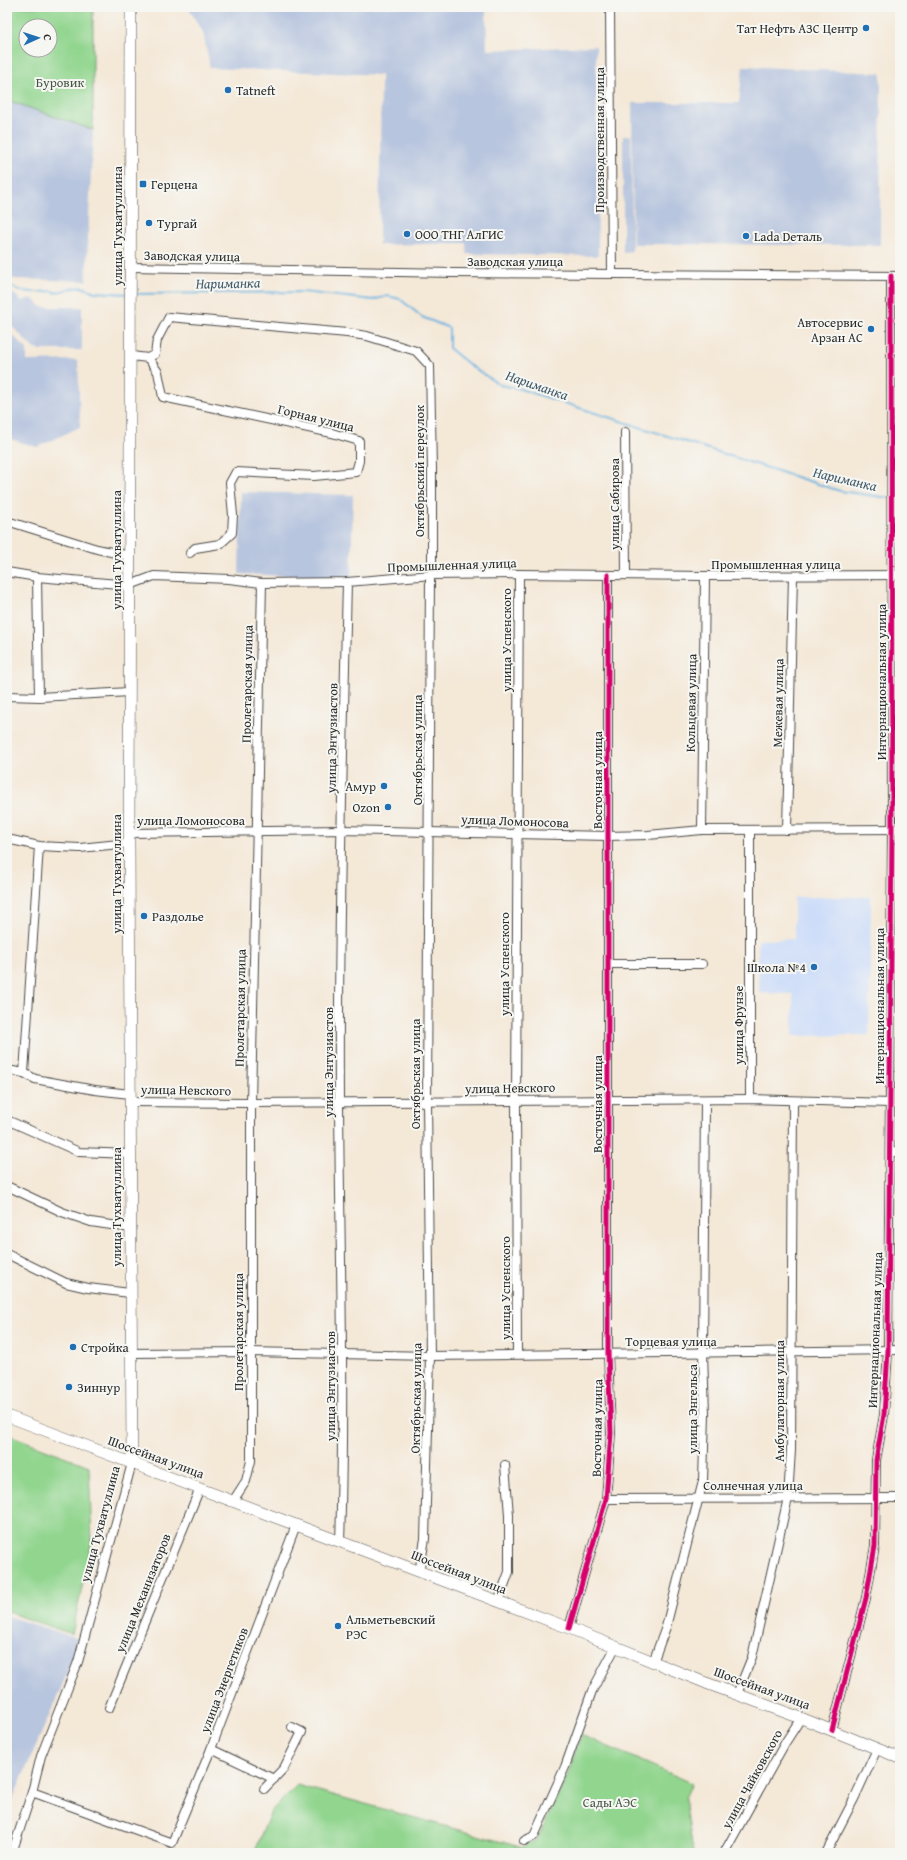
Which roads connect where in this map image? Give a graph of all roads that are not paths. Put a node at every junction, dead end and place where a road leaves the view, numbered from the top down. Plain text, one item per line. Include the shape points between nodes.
1 (131, 7) edge
2 (610, 7) edge
3 (131, 272) junction
4 (612, 273) junction
5 (891, 276) junction
6 (900, 276) edge
7 (131, 356) junction
8 (148, 358) junction
9 (625, 432) dead end
10 (7, 521) edge
11 (190, 553) dead end
12 (130, 556) junction
13 (7, 572) edge
14 (519, 574) junction
15 (431, 575) junction
16 (608, 575) junction
17 (626, 575) junction
18 (896, 575) edge
19 (705, 576) junction
20 (793, 576) junction
21 (37, 577) junction
22 (347, 582) junction
23 (262, 583) junction
24 (130, 585) junction
25 (130, 692) junction
26 (7, 696) edge
27 (39, 697) junction
28 (896, 829) edge
29 (342, 830) junction
30 (429, 830) junction
31 (702, 830) junction
32 (750, 830) junction
33 (787, 830) junction
34 (256, 832) junction
35 (517, 832) junction
36 (608, 836) junction
37 (129, 838) junction
38 (7, 839) edge
39 (40, 846) junction
40 (608, 964) junction
41 (702, 964) dead end
42 (7, 1070) edge
43 (24, 1073) junction
44 (130, 1098) junction
45 (608, 1099) junction
46 (750, 1099) junction
47 (516, 1100) junction
48 (705, 1100) junction
49 (427, 1101) junction
50 (793, 1101) junction
51 (339, 1102) junction
52 (251, 1103) junction
53 (890, 1103) junction
54 (7, 1120) edge
55 (890, 1152) junction
56 (900, 1152) edge
57 (130, 1154) junction
58 (7, 1186) edge
59 (131, 1228) junction
60 (7, 1254) edge
61 (130, 1293) junction
62 (900, 1350) edge
63 (130, 1352) junction
64 (250, 1352) junction
65 (791, 1352) junction
66 (888, 1352) junction
67 (703, 1353) junction
68 (342, 1354) junction
69 (517, 1354) junction
70 (608, 1354) junction
71 (430, 1356) junction
72 (7, 1416) edge
73 (132, 1463) junction
74 (506, 1465) dead end
75 (200, 1488) junction
76 (874, 1497) junction
77 (700, 1498) junction
78 (788, 1498) junction
79 (900, 1498) edge
80 (606, 1499) junction
81 (233, 1501) junction
82 (296, 1525) junction
83 (340, 1542) junction
84 (420, 1572) junction
85 (498, 1602) junction
86 (570, 1628) junction
87 (616, 1648) junction
88 (652, 1662) junction
89 (737, 1694) junction
90 (109, 1708) dead end
91 (801, 1718) junction
92 (292, 1727) dead end
93 (832, 1730) junction
94 (211, 1749) junction
95 (877, 1749) junction
96 (900, 1758) edge
97 (274, 1779) junction
98 (264, 1789) dead end
99 (32, 1792) junction
100 (524, 1841) dead end
101 (12, 1853) edge
102 (724, 1853) edge
103 (826, 1853) edge

1 - 3 main road, улица Тухватуллина
2 - 4 street, Производственная улица
3 - 4 street, Заводская улица
3 - 7 main road, улица Тухватуллина
4 - 5 street, Заводская улица
5 - 6 street, Заводская улица
5 - 18 street, Интернациональная улица via 892,503
7 - 8 street
7 - 12 main road, улица Тухватуллина
8 - 11 street, Горная улица via 158,372 163,397 317,429 359,441 356,472 314,476 236,472 230,483 232,533 220,544 195,548
8 - 15 street, Октябрьский переулок via 155,354 157,340 169,317 367,336 416,351 430,366
9 - 17 street, улица Сабирова
10 - 12 street via 98,549
12 - 24 main road, улица Тухватуллина
13 - 21 street, Промышленная улица
14 - 15 street, Промышленная улица
14 - 16 street, Промышленная улица
14 - 35 street, улица Успенского
15 - 22 street, Промышленная улица
15 - 30 street, Октябрьская улица
16 - 17 street, Промышленная улица
16 - 36 street, Восточная улица
17 - 19 street, Промышленная улица
18 - 20 street, Промышленная улица
18 - 28 street, Интернациональная улица
19 - 20 street, Промышленная улица
19 - 31 street, Кольцевая улица
20 - 33 street, Межевая улица
21 - 24 street, Промышленная улица
21 - 27 street
22 - 23 street, Промышленная улица
22 - 29 street, улица Энтузиастов
23 - 24 street, Промышленная улица via 154,576
23 - 34 street, Пролетарская улица
24 - 25 main road, улица Тухватуллина
25 - 27 street
25 - 37 main road, улица Тухватуллина
26 - 27 street
28 - 33 street, улица Ломоносова
28 - 53 street, Интернациональная улица
29 - 30 street, улица Ломоносова
29 - 34 street, улица Ломоносова
29 - 51 street, улица Энтузиастов
30 - 35 street, улица Ломоносова
30 - 49 street, Октябрьская улица
31 - 32 street, улица Ломоносова
31 - 36 street, улица Ломоносова
32 - 33 street, улица Ломоносова
32 - 46 street, улица Фрунзе
34 - 37 street, улица Ломоносова
34 - 52 street, Пролетарская улица
35 - 36 street, улица Ломоносова
35 - 47 street, улица Успенского
36 - 40 street, Восточная улица
37 - 39 street, улица Ломоносова via 80,848
37 - 44 main road, улица Тухватуллина
38 - 39 street, улица Ломоносова
39 - 43 street
40 - 41 street
40 - 45 street, Восточная улица
42 - 43 street
43 - 44 street via 35,1079
44 - 52 street, улица Невского
44 - 57 main road, улица Тухватуллина
45 - 47 street, улица Невского
45 - 48 street, улица Невского
45 - 70 street, Восточная улица
46 - 48 street, улица Невского
46 - 50 street, улица Невского
47 - 49 street, улица Невского
47 - 69 street, улица Успенского
48 - 67 street, улица Энгельса
49 - 51 street, улица Невского
49 - 71 street, Октябрьская улица
50 - 53 street, улица Невского
50 - 65 street, Амбулаторная улица
51 - 52 street, улица Невского
51 - 68 street, улица Энтузиастов
52 - 64 street, Пролетарская улица
53 - 55 street, Интернациональная улица
54 - 57 street via 79,1152
55 - 56 street
55 - 66 street, Интернациональная улица
57 - 59 main road, улица Тухватуллина
58 - 59 street via 62,1212 91,1222
59 - 61 main road, улица Тухватуллина
60 - 61 street via 66,1283
61 - 63 main road, улица Тухватуллина
62 - 66 street, Торцевая улица
63 - 64 street, Торцевая улица
63 - 73 main road, улица Тухватуллина
64 - 68 street, Торцевая улица
64 - 81 street, Пролетарская улица via 251,1461 246,1481
65 - 66 street, Торцевая улица
65 - 67 street, Торцевая улица
65 - 78 street, Амбулаторная улица via 791,1450
66 - 76 street, Интернациональная улица via 884,1415 876,1460
67 - 70 street, Торцевая улица
67 - 77 street, улица Энгельса via 705,1414
68 - 71 street, Торцевая улица
68 - 83 street, улица Энтузиастов
69 - 70 street, Торцевая улица
69 - 71 street, Торцевая улица
70 - 80 street, Восточная улица via 611,1433
71 - 84 street, Октябрьская улица via 425,1539
72 - 73 main road, Шоссейная улица
73 - 75 main road, Шоссейная улица
73 - 99 street, улица Тухватуллина via 78,1662 41,1756
74 - 85 street via 509,1572
75 - 81 main road, Шоссейная улица
75 - 90 street, улица Механизаторов
76 - 78 street, Солнечная улица
76 - 79 street, Солнечная улица
76 - 93 street, Интернациональная улица via 875,1546 866,1598
77 - 78 street, Солнечная улица
77 - 80 street, Солнечная улица
77 - 88 street, улица Энгельса via 666,1627
78 - 89 street, Амбулаторная улица via 752,1657
80 - 86 street, Восточная улица
81 - 82 main road, Шоссейная улица
82 - 83 main road, Шоссейная улица
82 - 94 street, улица Энергетиков
83 - 84 main road, Шоссейная улица
84 - 85 main road, Шоссейная улица
85 - 86 main road, Шоссейная улица
86 - 87 main road, Шоссейная улица
87 - 88 main road, Шоссейная улица
87 - 100 street via 592,1692 565,1767 534,1836
88 - 89 main road, Шоссейная улица
89 - 91 main road, Шоссейная улица
91 - 93 main road, Шоссейная улица
91 - 102 street, улица Чайковского
92 - 97 street via 302,1732 288,1761
93 - 95 main road, Шоссейная улица
94 - 97 street
94 - 99 street, улица Энергетиков via 172,1843
95 - 96 main road, Шоссейная улица
95 - 103 street
97 - 98 street
99 - 101 street, улица Тухватуллина

